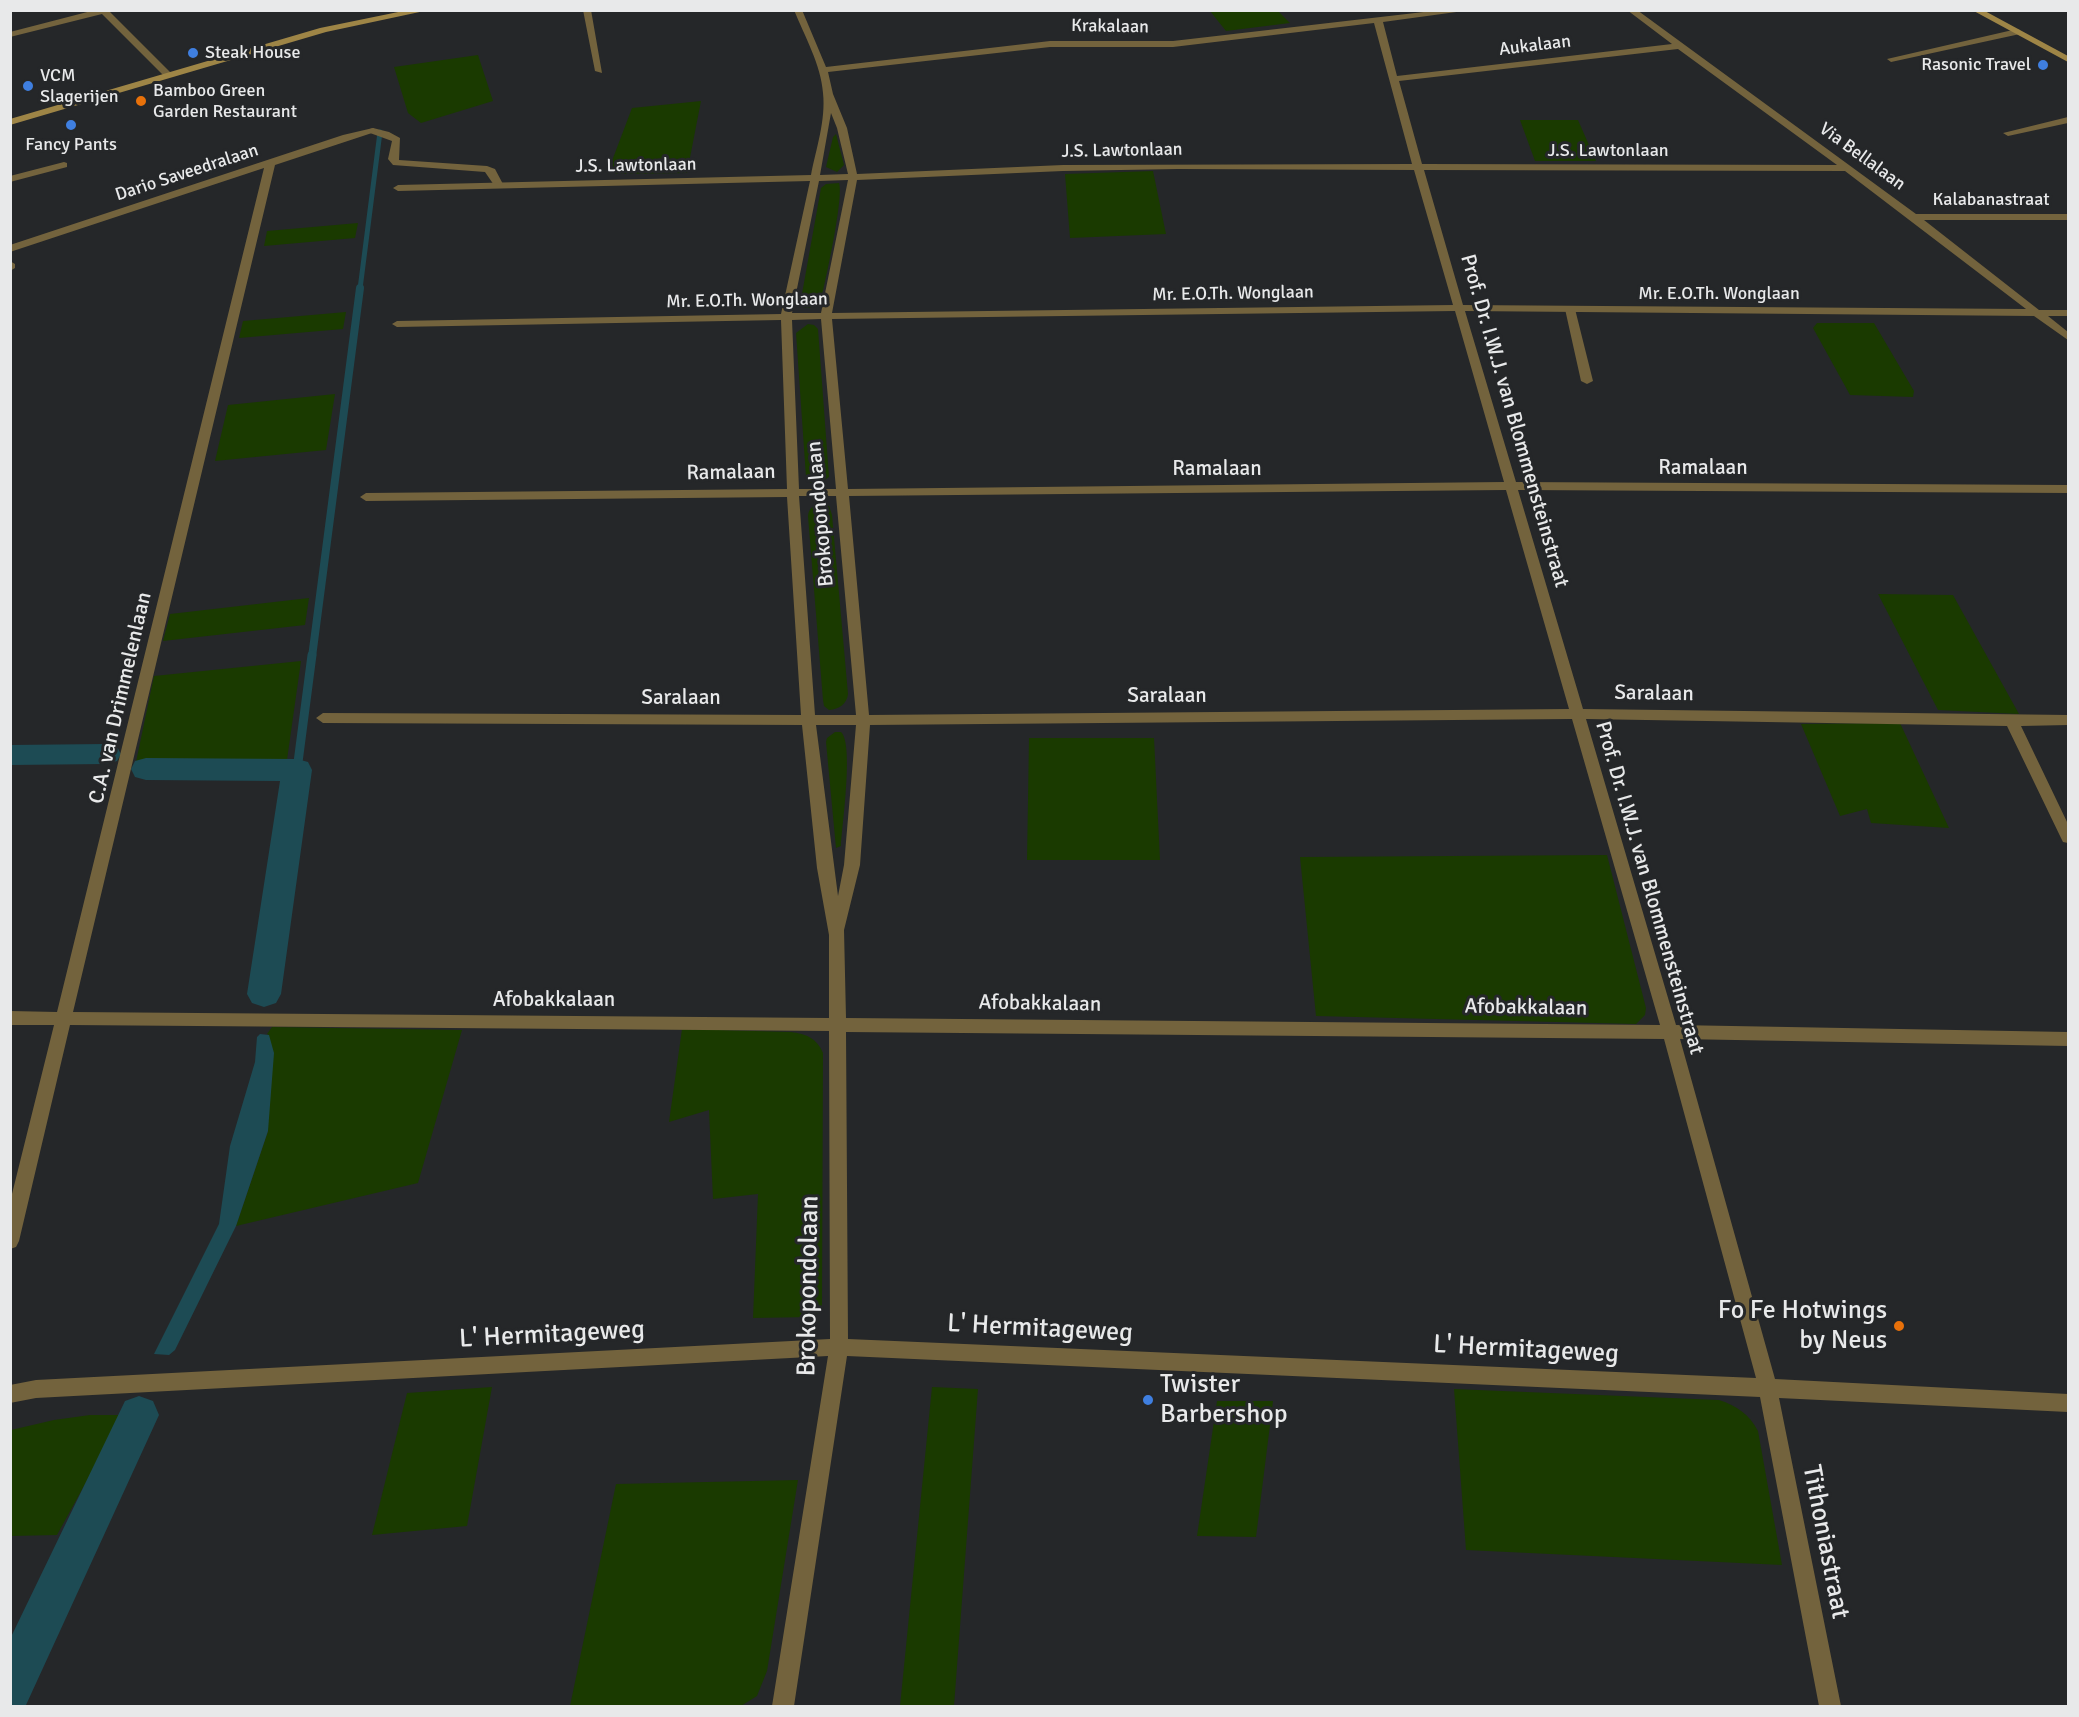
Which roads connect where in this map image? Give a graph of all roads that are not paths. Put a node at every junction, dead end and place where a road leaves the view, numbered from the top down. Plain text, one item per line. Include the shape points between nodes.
1 (425, 10) edge
2 (587, 10) edge
3 (798, 10) edge
4 (1467, 10) edge
5 (1631, 10) edge
6 (1976, 10) edge
7 (105, 11) edge
8 (1378, 21) junction
9 (2017, 32) junction
10 (10, 35) edge
11 (1679, 46) junction
12 (1891, 59) dead end
13 (2068, 59) edge
14 (823, 70) junction
15 (599, 71) dead end
16 (168, 75) junction
17 (1394, 80) junction
18 (828, 94) junction
19 (2068, 120) edge
20 (10, 122) edge
21 (2008, 133) dead end
22 (270, 164) junction
23 (64, 165) dead end
24 (439, 167) junction
25 (1418, 167) junction
26 (1846, 168) junction
27 (853, 177) junction
28 (815, 178) junction
29 (10, 179) edge
30 (499, 186) junction
31 (431, 187) junction
32 (398, 188) dead end
33 (1914, 217) junction
34 (2068, 217) edge
35 (10, 249) edge
36 (1460, 308) junction
37 (1570, 309) junction
38 (2036, 313) junction
39 (2068, 313) edge
40 (826, 316) junction
41 (786, 317) junction
42 (397, 324) dead end
43 (2068, 337) edge
44 (1587, 381) dead end
45 (1513, 486) junction
46 (2068, 489) edge
47 (793, 491) junction
48 (841, 491) junction
49 (366, 497) dead end
50 (1577, 714) junction
51 (323, 718) dead end
52 (808, 720) junction
53 (863, 720) junction
54 (2068, 720) edge
55 (2012, 721) junction
56 (2068, 838) edge
57 (837, 935) junction
58 (10, 1018) edge
59 (66, 1019) junction
60 (836, 1024) junction
61 (1670, 1032) junction
62 (2068, 1039) edge
63 (10, 1242) edge
64 (839, 1347) junction
65 (1768, 1388) junction
66 (10, 1394) edge
67 (2068, 1403) edge
68 (783, 1707) edge
69 (1830, 1707) edge

1 - 16 street via 356,22
2 - 15 street
3 - 14 street, Brokopondolaan
4 - 8 street, Krakalaan
5 - 11 street, Via Bellalaan
6 - 9 street
7 - 10 street
7 - 16 street
8 - 14 street, Krakalaan via 1173,44 1050,44
8 - 17 street, Prof. Dr. I.W.J. van Blommensteinstraat
9 - 12 street
9 - 13 street
11 - 17 street, Aukalaan
11 - 26 street, Via Bellalaan
14 - 18 street, Brokopondolaan
16 - 20 street
17 - 25 street, Prof. Dr. I.W.J. van Blommensteinstraat
18 - 27 street, Brokopondolaan via 842,128
18 - 28 street, Brokopondolaan
19 - 21 street
22 - 24 street, Dario Saveedralaan via 340,138 373,131 396,140 396,163
22 - 35 street, Dario Saveedralaan
22 - 59 street, C.A. van Drimmelenlaan
23 - 29 street
24 - 30 street via 492,171
24 - 31 street
25 - 26 street, J.S. Lawtonlaan
25 - 27 street, J.S. Lawtonlaan via 1063,168
25 - 36 street, Prof. Dr. I.W.J. van Blommensteinstraat
26 - 33 street, Via Bellalaan
27 - 28 street, J.S. Lawtonlaan
27 - 40 street, Brokopondolaan
28 - 30 street, J.S. Lawtonlaan
28 - 41 street, Brokopondolaan
30 - 31 street, J.S. Lawtonlaan
31 - 32 street, J.S. Lawtonlaan
33 - 34 street, Kalabanastraat
33 - 38 street, Via Bellalaan
36 - 37 street, Mr. E.O.Th. Wonglaan
36 - 40 street, Mr. E.O.Th. Wonglaan
36 - 45 street, Prof. Dr. I.W.J. van Blommensteinstraat
37 - 38 street, Mr. E.O.Th. Wonglaan
37 - 44 street
38 - 39 street, Mr. E.O.Th. Wonglaan
38 - 43 street, Via Bellalaan
40 - 41 street, Mr. E.O.Th. Wonglaan
40 - 48 street, Brokopondolaan
41 - 42 street, Mr. E.O.Th. Wonglaan
41 - 47 street, Brokopondolaan
45 - 46 street, Ramalaan
45 - 48 street, Ramalaan
45 - 50 street, Prof. Dr. I.W.J. van Blommensteinstraat
47 - 48 street, Ramalaan
47 - 49 street, Ramalaan
47 - 52 street, Brokopondolaan
48 - 53 street, Brokopondolaan
50 - 53 street, Saralaan
50 - 55 street, Saralaan
50 - 61 street, Prof. Dr. I.W.J. van Blommensteinstraat
51 - 52 street, Saralaan
52 - 53 street, Saralaan
52 - 57 street, Brokopondolaan
53 - 57 street, Brokopondolaan via 852,865
54 - 55 street
55 - 56 street
57 - 60 street, Brokopondolaan
58 - 59 street, Afobakkalaan
59 - 60 street, Afobakkalaan
59 - 63 street, C.A. van Drimmelenlaan
60 - 61 street, Afobakkalaan
60 - 64 street, Brokopondolaan
61 - 62 street, Afobakkalaan
61 - 65 street, Prof. Dr. I.W.J. van Blommensteinstraat
64 - 65 street, L' Hermitageweg
64 - 66 street, L' Hermitageweg via 36,1389
64 - 68 street, Brokopondolaan
65 - 67 street, L' Hermitageweg
65 - 69 street, Tithoniastraat

